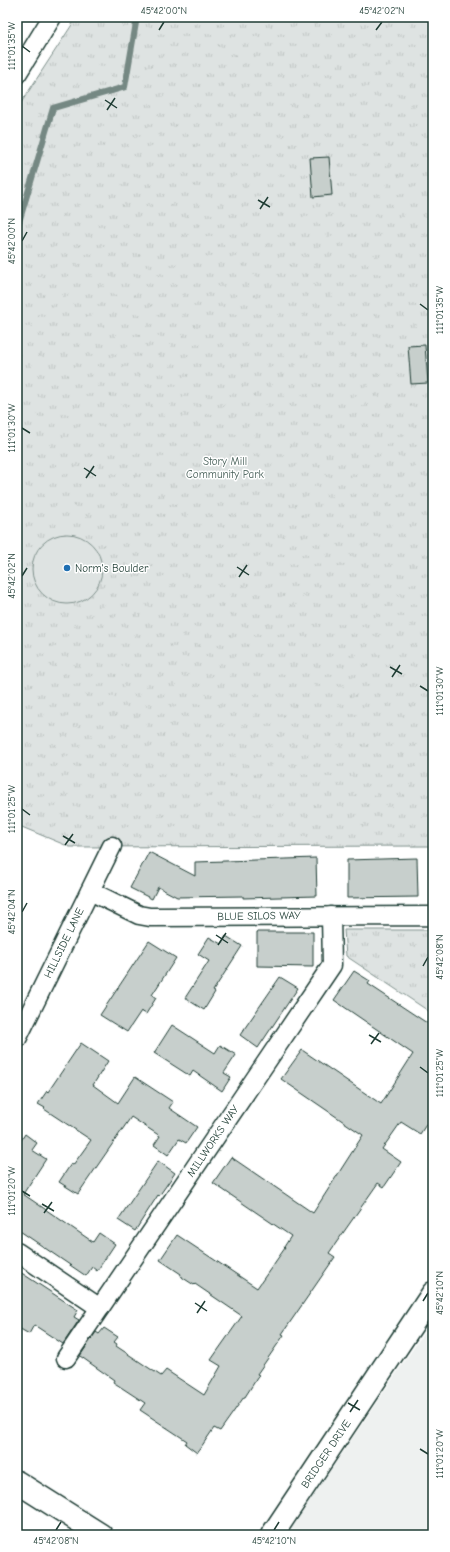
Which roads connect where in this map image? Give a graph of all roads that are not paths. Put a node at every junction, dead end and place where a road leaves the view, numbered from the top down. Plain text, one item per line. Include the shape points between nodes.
1 (52, 17) edge
2 (17, 74) edge
3 (112, 846) dead end
4 (90, 890) junction
5 (330, 916) junction
6 (433, 918) edge
7 (17, 1039) edge
8 (17, 1252) edge
9 (433, 1293) edge
10 (100, 1308) junction
11 (66, 1358) dead end
12 (17, 1482) edge
13 (101, 1535) edge
14 (272, 1535) edge

1 - 2 street
3 - 4 street, HILLSIDE LANE
4 - 5 street, BLUE SILOS WAY via 150,918
4 - 7 street, HILLSIDE LANE
5 - 6 street, BLUE SILOS WAY
5 - 10 street, MILLWORKS WAY via 332,965
8 - 10 street
9 - 14 main road, BRIDGER DRIVE
10 - 11 street, MILLWORKS WAY
12 - 13 main road

